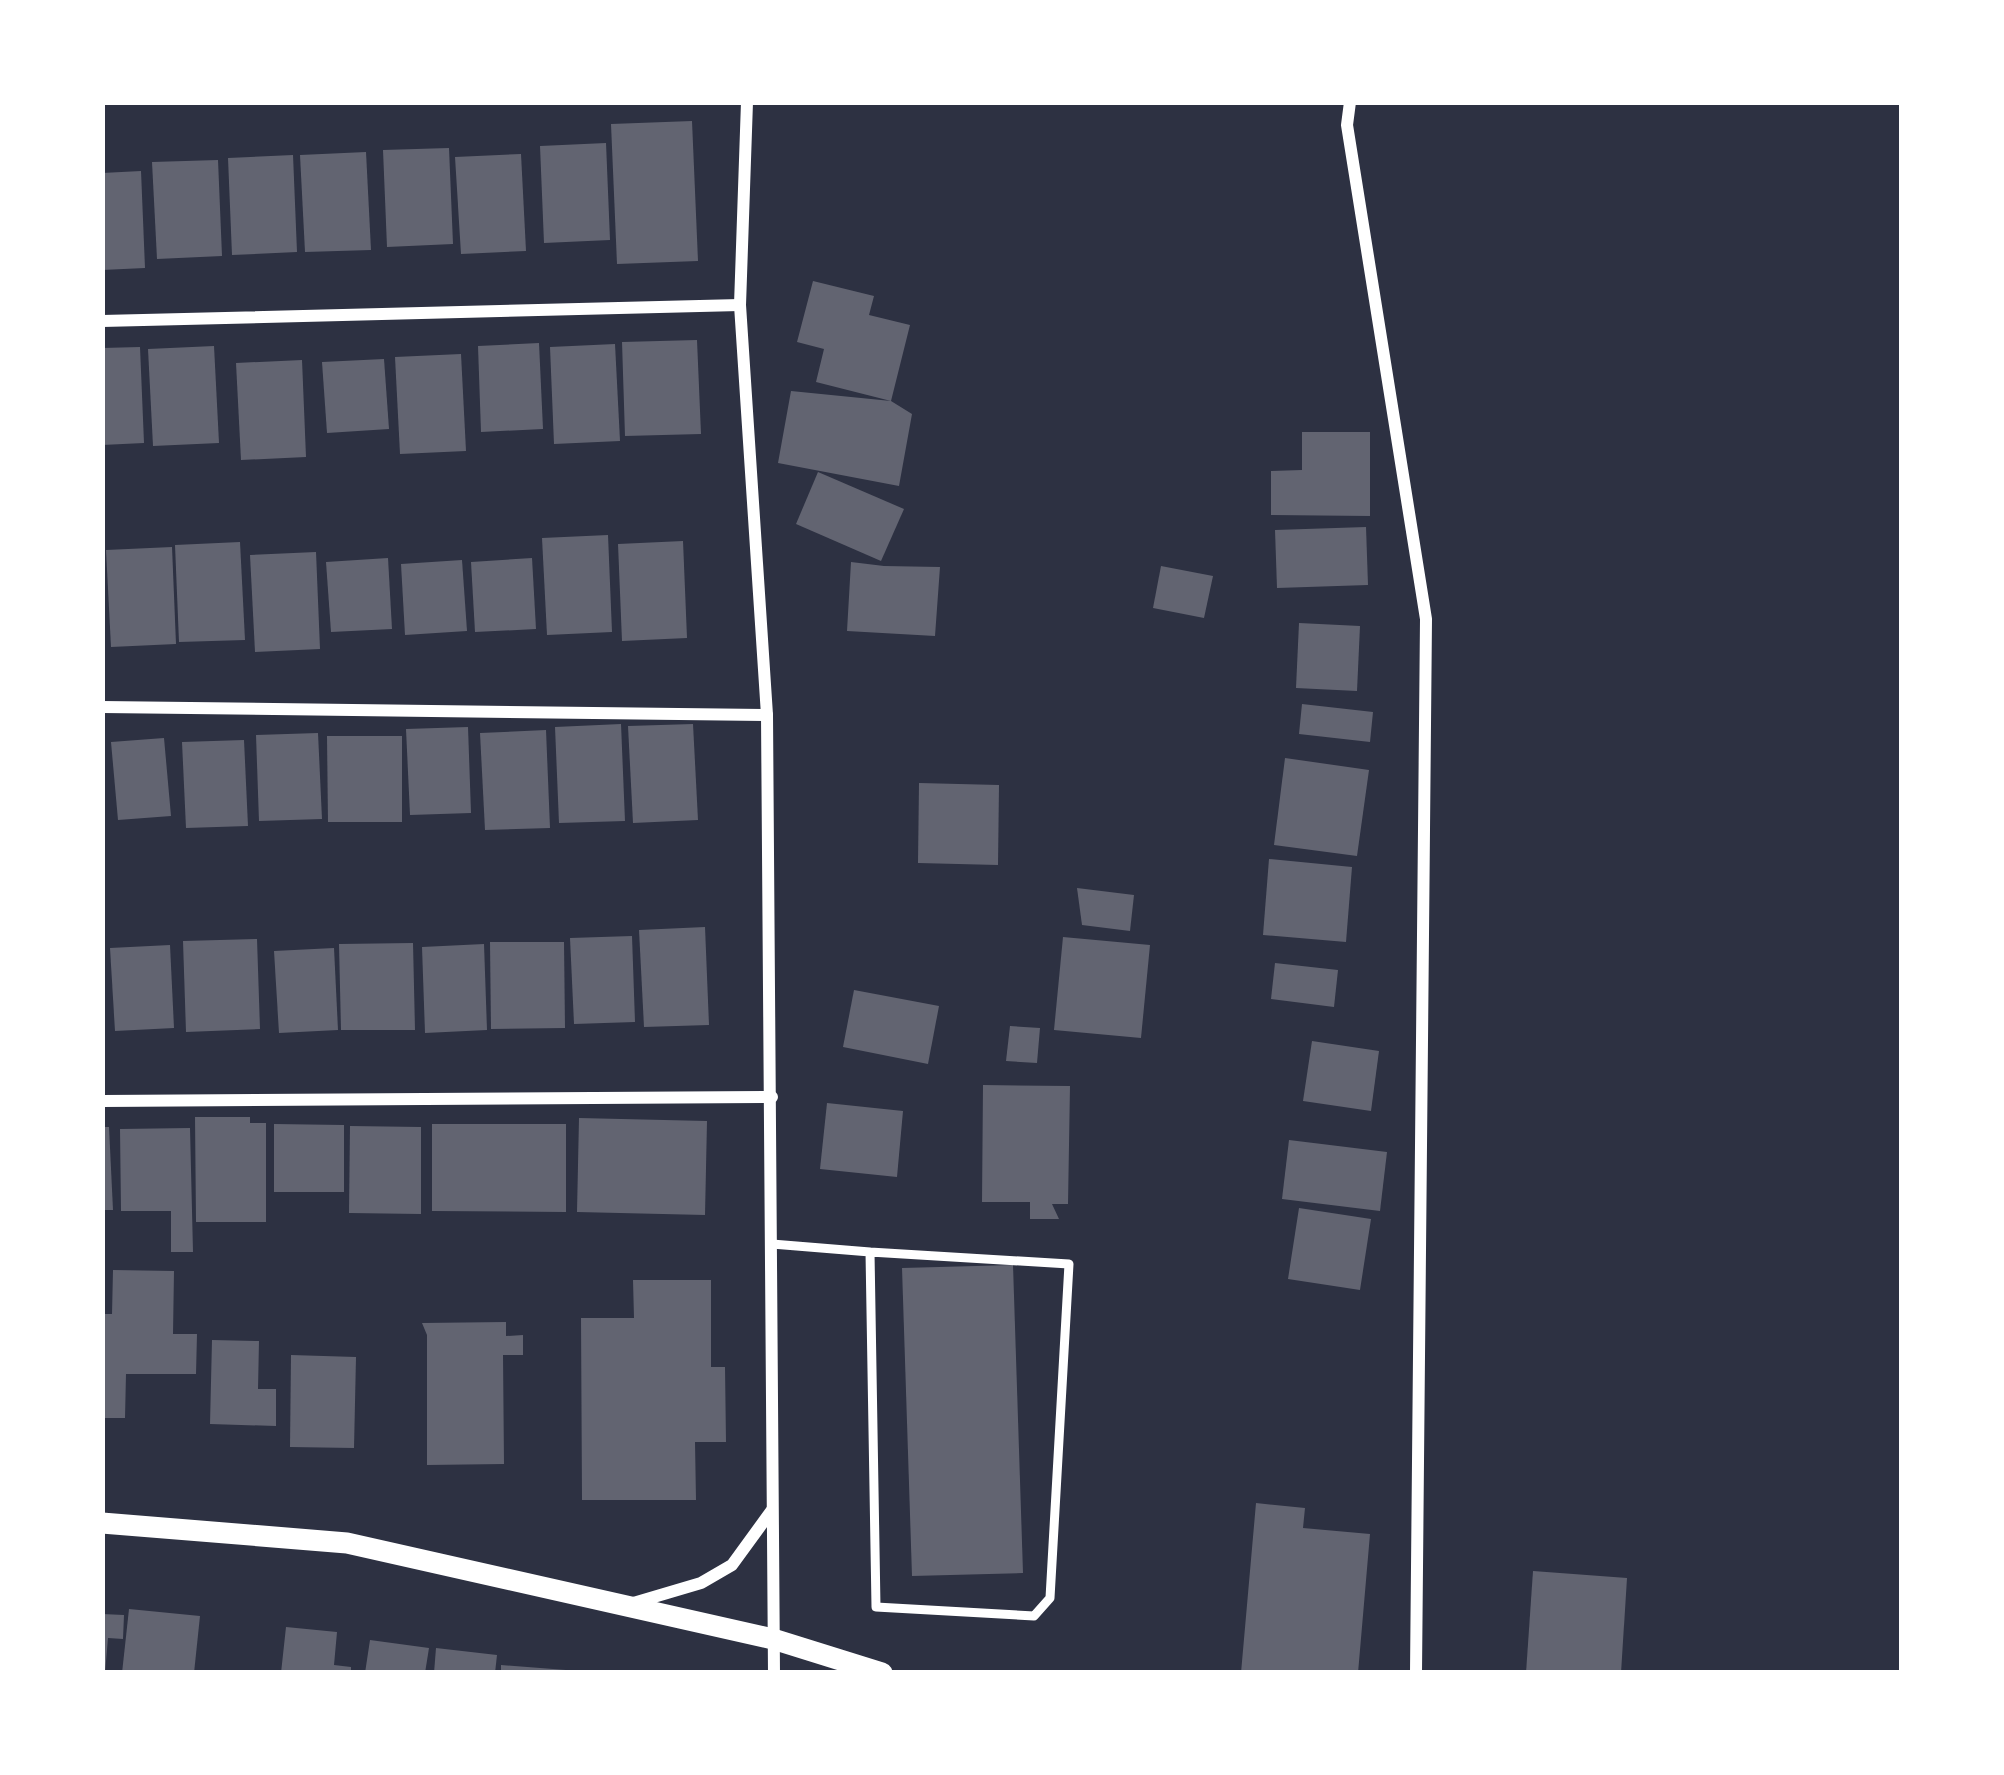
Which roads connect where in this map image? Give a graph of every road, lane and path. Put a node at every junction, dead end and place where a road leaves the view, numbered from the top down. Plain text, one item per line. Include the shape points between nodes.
1 (747, 102) edge
2 (1350, 102) edge
3 (740, 305) junction
4 (102, 321) edge
5 (102, 706) edge
6 (767, 715) junction
7 (772, 1097) junction
8 (102, 1101) edge
9 (772, 1244) junction
10 (870, 1252) junction
11 (772, 1509) junction
12 (102, 1523) edge
13 (626, 1606) junction
14 (772, 1639) junction
15 (774, 1673) edge
16 (882, 1673) edge
17 (1416, 1673) edge

1 - 3 street
2 - 17 street via 1347,125 1426,619
3 - 4 street
3 - 6 street
5 - 6 street
6 - 7 street
7 - 8 street
7 - 9 street
9 - 10 lane
9 - 11 street
10 - 10 lane via 876,1607 1034,1616 1050,1598 1069,1264
11 - 13 street via 732,1565
11 - 14 street
12 - 13 street via 347,1543
13 - 14 street
14 - 15 street
14 - 16 street

